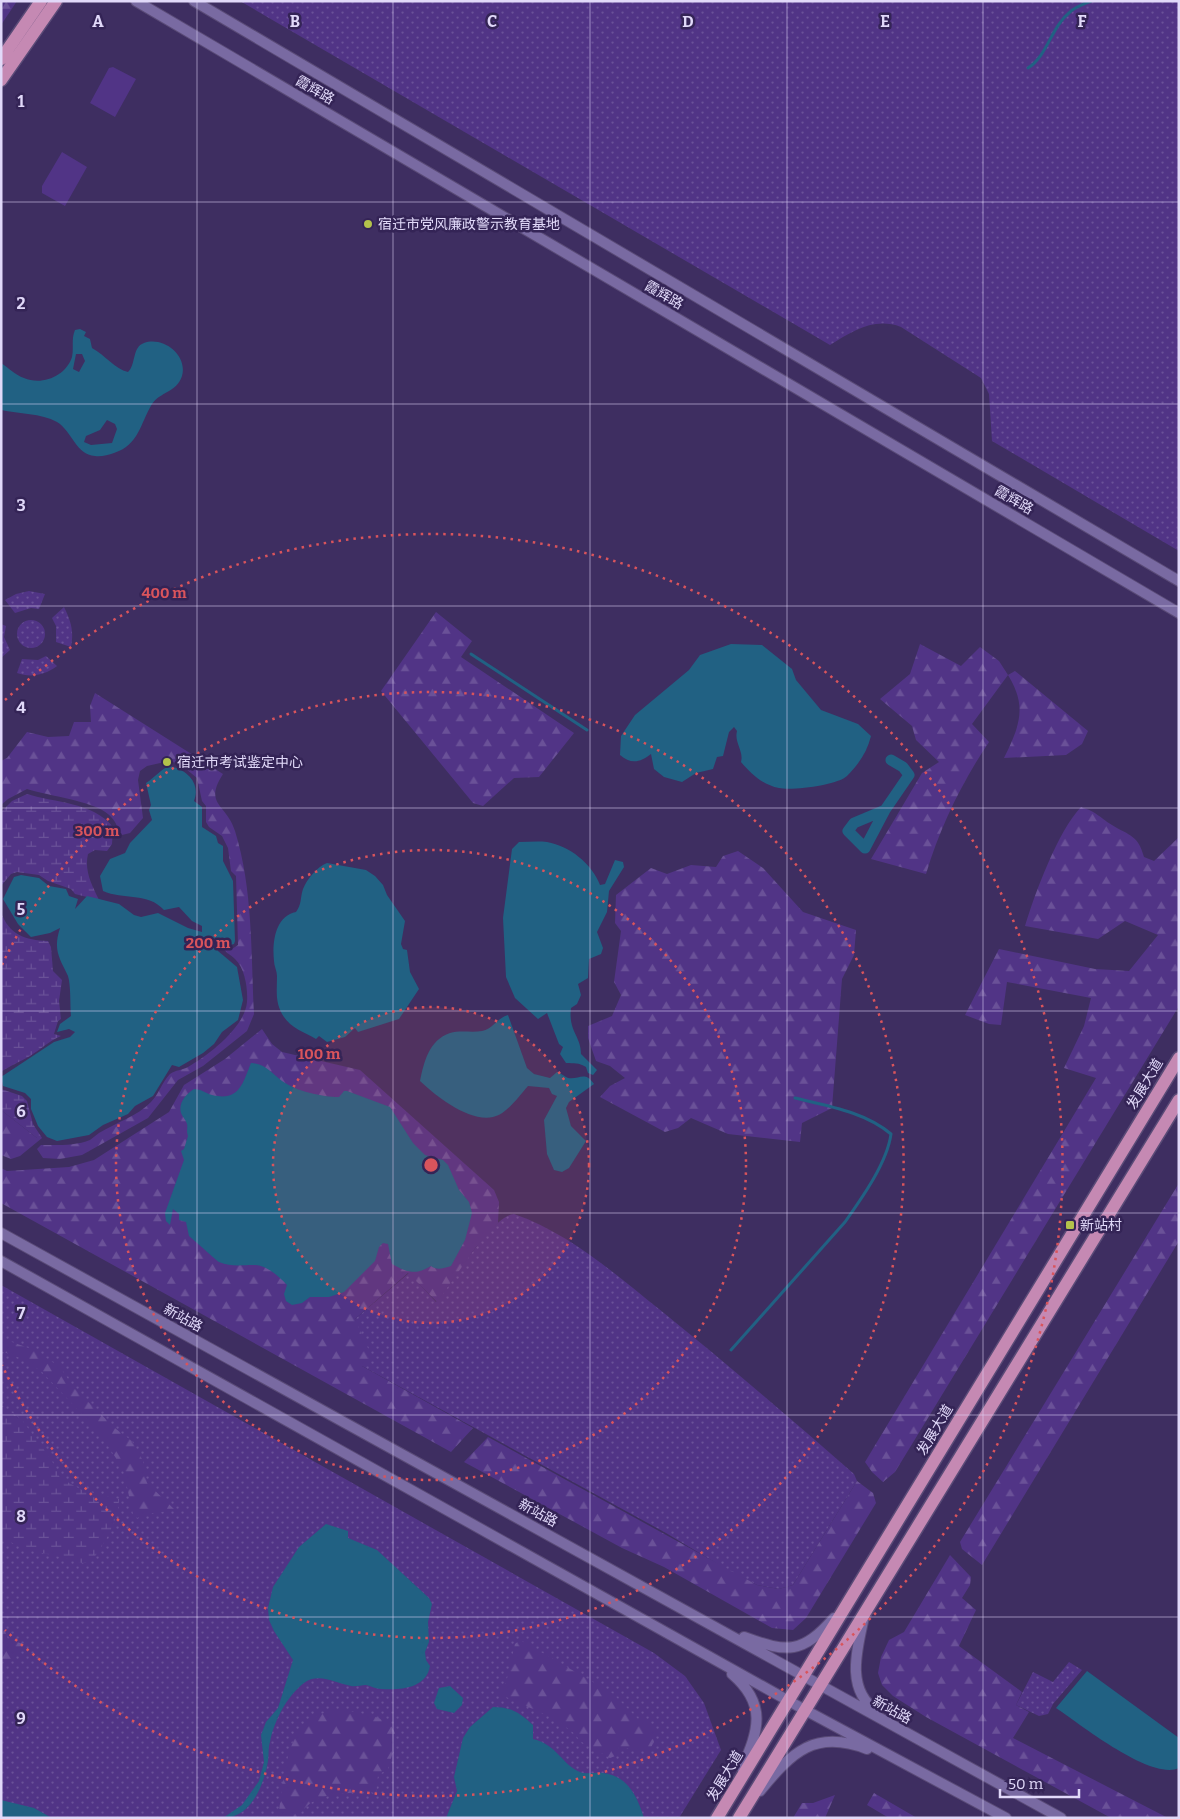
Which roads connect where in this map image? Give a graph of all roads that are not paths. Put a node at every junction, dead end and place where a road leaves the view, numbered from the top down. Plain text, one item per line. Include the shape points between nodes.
1 (41, 1) edge
2 (56, 1) edge
3 (136, 1) edge
4 (194, 1) edge
5 (1, 59) edge
6 (1, 80) edge
7 (1179, 581) edge
8 (1179, 613) edge
9 (1179, 1058) edge
10 (1179, 1100) edge
11 (1, 1233) edge
12 (1, 1261) edge
13 (849, 1600) junction
14 (866, 1611) junction
15 (716, 1627) junction
16 (696, 1649) junction
17 (804, 1676) junction
18 (820, 1686) junction
19 (788, 1701) junction
20 (806, 1710) junction
21 (928, 1745) junction
22 (912, 1767) junction
23 (725, 1806) junction
24 (740, 1817) edge
25 (717, 1818) edge
26 (1006, 1818) edge
27 (1061, 1818) edge

1 - 5 main road
2 - 6 main road
3 - 8 street, 霞辉路
4 - 7 street, 霞辉路
9 - 13 main road, 发展大道
10 - 14 main road
11 - 15 street, 新站路
12 - 16 street
13 - 15 street via 808,1643 789,1649 771,1647
13 - 17 main road, 发展大道
14 - 18 main road
14 - 21 street via 855,1674 863,1699
15 - 17 street, 新站路
16 - 19 street
16 - 23 street via 746,1687 757,1710 752,1746
17 - 18 street, 新站路
17 - 19 main road, 发展大道
18 - 20 main road
18 - 21 street, 新站路
19 - 20 street
19 - 23 main road, 发展大道
20 - 22 street
20 - 24 main road
21 - 27 street, 新站路
22 - 24 street via 842,1741 813,1743 797,1752
22 - 26 street
23 - 25 main road, 发展大道

